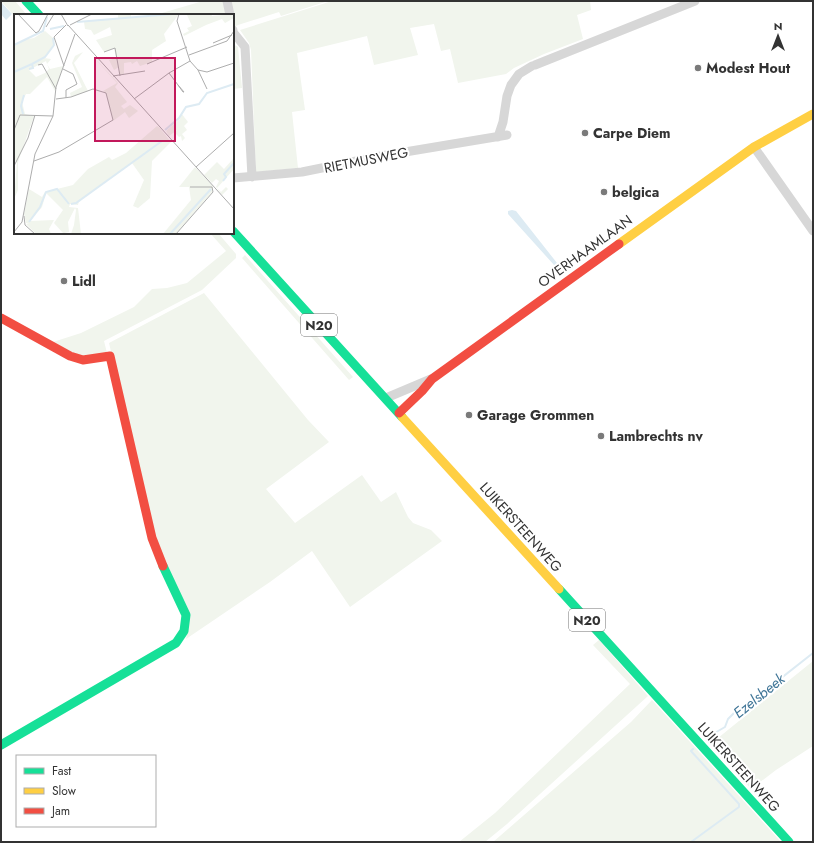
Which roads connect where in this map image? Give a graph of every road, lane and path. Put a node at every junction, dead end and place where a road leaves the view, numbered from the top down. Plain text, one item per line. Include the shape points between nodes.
1 (26, 1) edge
2 (227, 1) edge
3 (695, 1) edge
4 (38, 14) edge
5 (230, 14) edge
6 (234, 32) edge
7 (813, 114) edge
8 (754, 147) junction
9 (252, 177) junction
10 (234, 178) edge
11 (813, 231) edge
12 (234, 232) edge
13 (1, 318) edge
14 (432, 379) junction
15 (386, 398) junction
16 (399, 413) junction
17 (1, 745) edge
18 (789, 842) edge

1 - 4 street
2 - 5 street
3 - 9 street, RIETMUSWEG via 533,66 519,74 507,96 502,136 302,172
6 - 9 street via 245,47
7 - 8 street, OVERHAAMLAAN
8 - 11 street
8 - 14 street, OVERHAAMLAAN
9 - 10 street, RIETMUSWEG
12 - 15 street, LUIKERSTEENWEG / N20
13 - 17 street via 70,356 83,360 110,356 152,538 186,615 184,631 176,643
14 - 15 street, OVERHAAMLAAN
14 - 16 street, OVERHAAMLAAN
15 - 16 street, LUIKERSTEENWEG / N20
16 - 18 street, LUIKERSTEENWEG / N20

